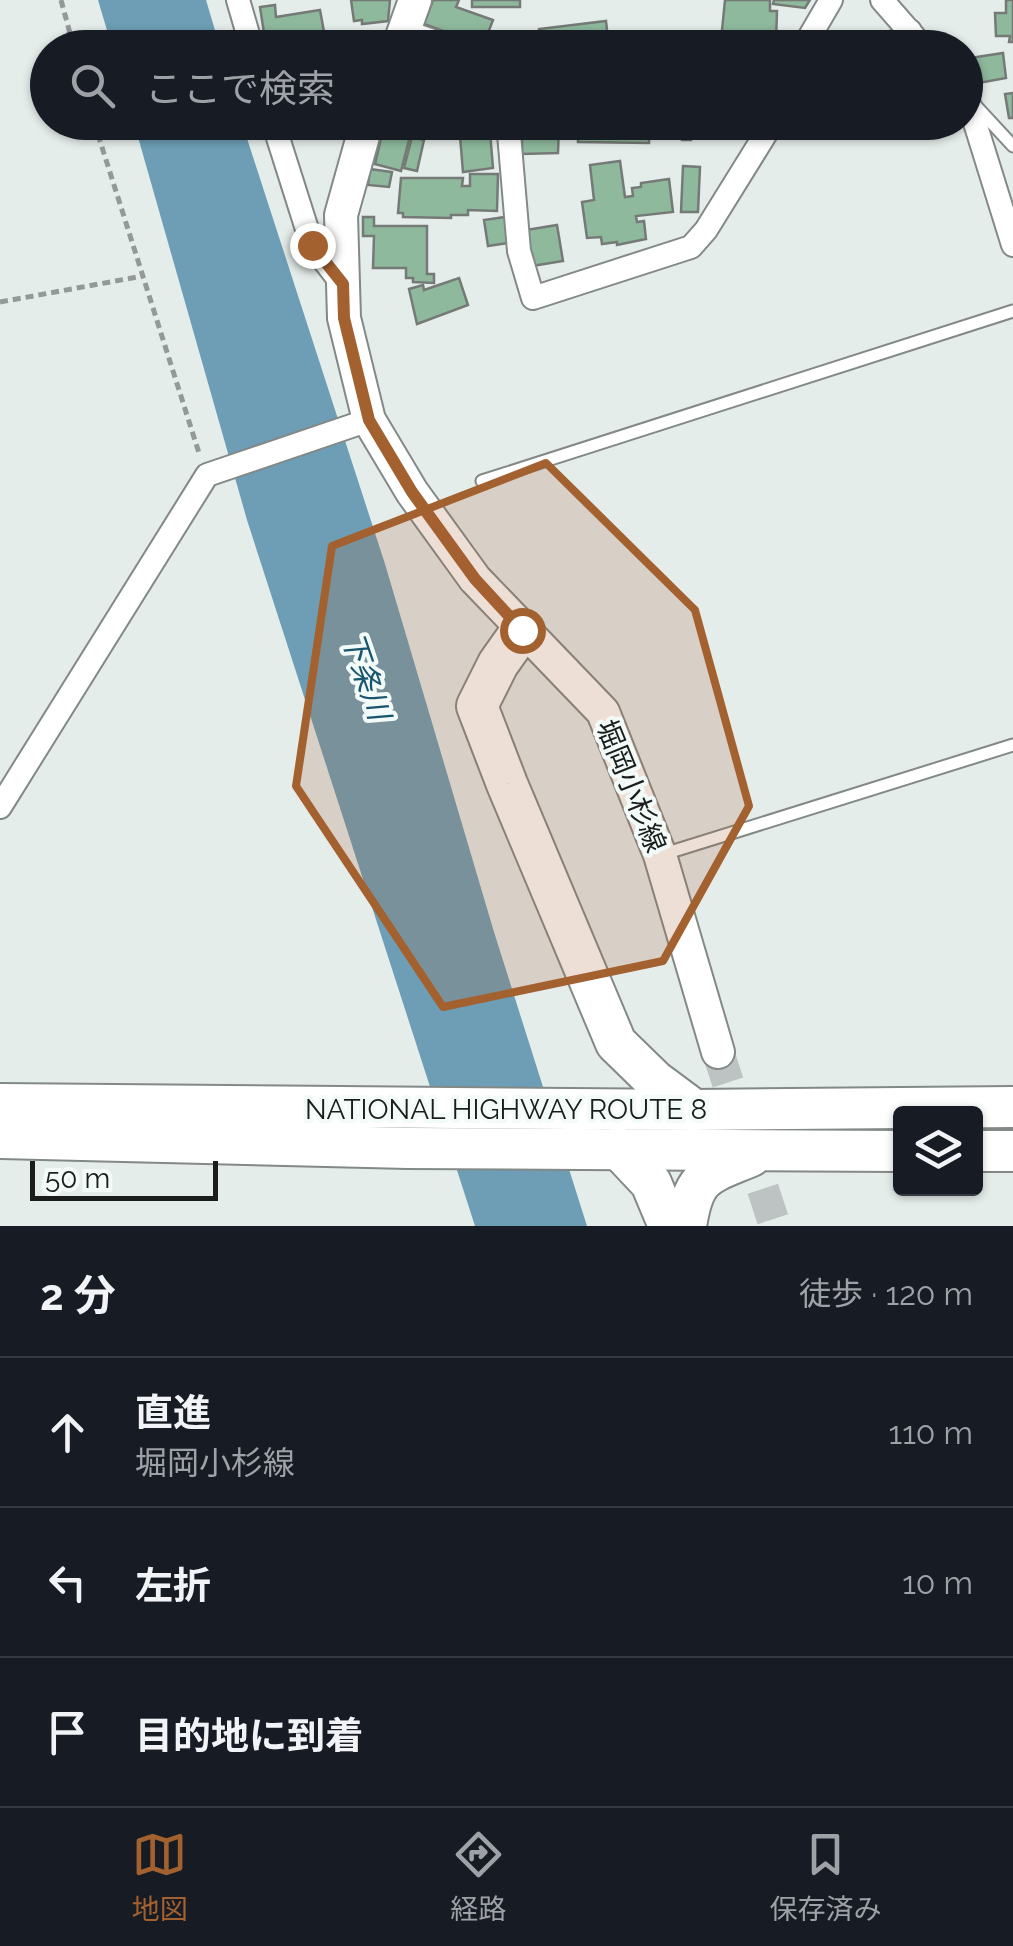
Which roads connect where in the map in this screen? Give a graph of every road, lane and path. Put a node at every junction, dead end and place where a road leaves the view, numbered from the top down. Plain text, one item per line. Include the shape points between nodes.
1 (61, 0) edge
2 (238, 0) edge
3 (831, 0) edge
4 (882, 0) edge
5 (69, 30) edge
6 (247, 30) edge
7 (814, 30) edge
8 (909, 30) edge
9 (983, 113) edge
10 (100, 140) edge
11 (279, 140) edge
12 (362, 140) edge
13 (510, 140) edge
14 (763, 140) edge
15 (981, 140) edge
16 (1013, 146) edge
17 (1013, 245) edge
18 (143, 276) junction
19 (343, 284) junction
20 (0, 302) edge
21 (1013, 311) edge
22 (369, 420) junction
23 (207, 475) junction
24 (482, 481) dead end
25 (522, 630) junction
26 (1013, 745) edge
27 (0, 807) edge
28 (660, 855) junction
29 (616, 1044) junction
30 (718, 1052) tunnel mouth
31 (0, 1104) edge
32 (1013, 1106) edge
33 (564, 1108) junction
34 (694, 1110) junction
35 (407, 1129) junction
36 (0, 1138) edge
37 (618, 1148) junction
38 (764, 1151) junction
39 (893, 1151) edge
40 (983, 1151) edge
41 (1013, 1151) edge
42 (669, 1226) edge
43 (686, 1226) edge

1 - 5 path
2 - 6 street
3 - 7 street
4 - 8 street
9 - 16 lane
10 - 18 path
11 - 19 street via 312,245
12 - 19 main road, 堀岡小杉線 via 341,215
13 - 14 street via 519,252 533,298 691,247
15 - 17 street
18 - 20 path
18 - 23 path
19 - 22 main road, 堀岡小杉線 via 344,318
21 - 24 lane
22 - 23 street
22 - 25 main road, 堀岡小杉線 via 475,579
23 - 27 street
25 - 28 main road, 堀岡小杉線 via 603,712
25 - 29 highway via 478,706
26 - 28 lane
28 - 30 main road, 堀岡小杉線
29 - 33 highway via 598,1088
29 - 34 highway
31 - 35 highway, NATIONAL HIGHWAY ROUTE 8
32 - 34 highway, NATIONAL HIGHWAY ROUTE 8
33 - 34 highway, NATIONAL HIGHWAY ROUTE 8
33 - 35 highway, NATIONAL HIGHWAY ROUTE 8
35 - 36 highway, NATIONAL HIGHWAY ROUTE 8
35 - 37 highway, NATIONAL HIGHWAY ROUTE 8 via 548,1149
37 - 38 highway, NATIONAL HIGHWAY ROUTE 8
37 - 42 highway via 652,1183
38 - 39 highway, NATIONAL HIGHWAY ROUTE 8
38 - 43 highway via 705,1175 690,1198
40 - 41 highway

